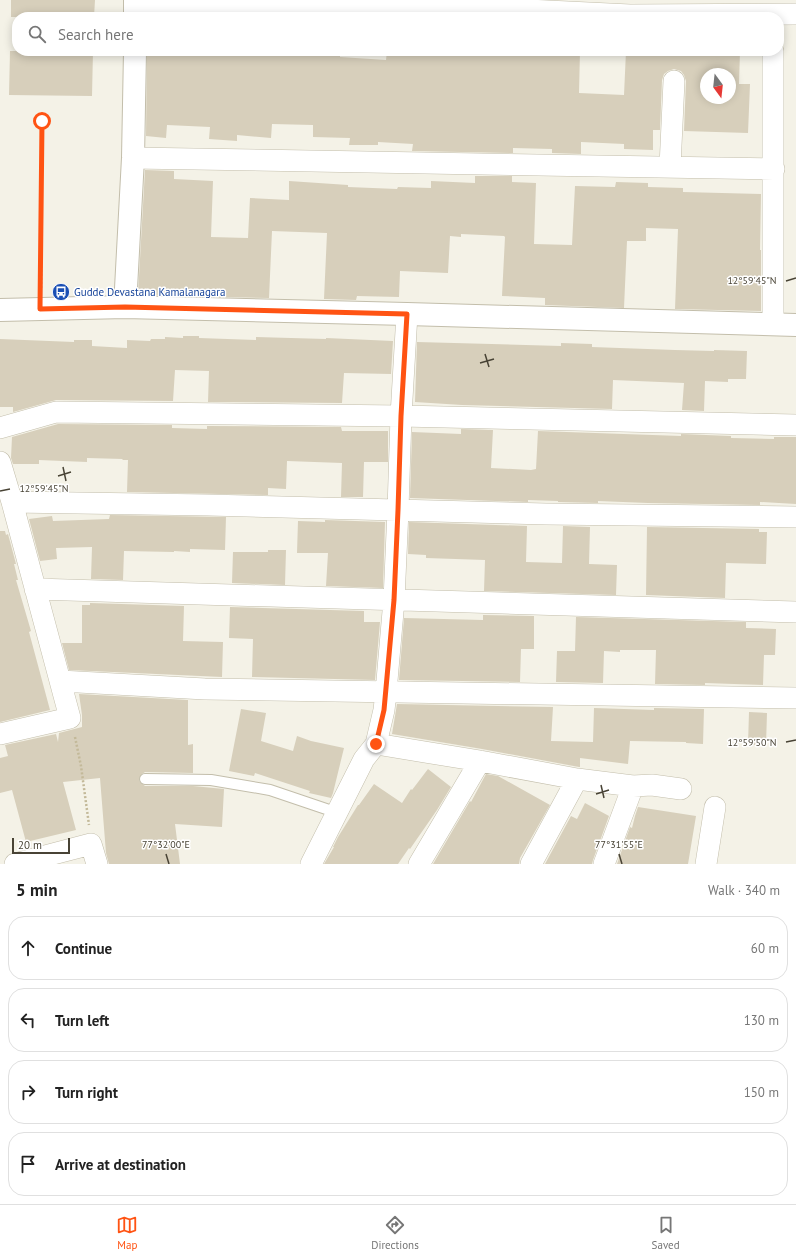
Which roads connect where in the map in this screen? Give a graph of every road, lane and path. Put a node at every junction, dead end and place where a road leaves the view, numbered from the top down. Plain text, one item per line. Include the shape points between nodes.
1 (135, 9) edge
2 (773, 10) edge
3 (568, 12) edge
4 (716, 12) edge
5 (796, 14) edge
6 (135, 56) edge
7 (773, 56) edge
8 (674, 81) dead end
9 (42, 121) dead end
10 (133, 158) junction
11 (670, 167) junction
12 (774, 169) junction
13 (125, 307) junction
14 (40, 309) junction
15 (0, 310) edge
16 (407, 314) junction
17 (773, 324) junction
18 (796, 325) edge
19 (401, 416) junction
20 (796, 425) edge
21 (0, 428) edge
22 (0, 462) edge
23 (12, 502) junction
24 (398, 510) junction
25 (796, 517) edge
26 (35, 589) junction
27 (394, 600) junction
28 (796, 612) edge
29 (60, 681) junction
30 (386, 692) junction
31 (796, 698) edge
32 (70, 718) junction
33 (0, 734) edge
34 (376, 744) junction
35 (480, 761) junction
36 (145, 779) dead end
37 (577, 780) junction
38 (633, 786) junction
39 (681, 789) dead end
40 (715, 807) dead end
41 (338, 813) junction
42 (91, 844) junction
43 (15, 864) edge
44 (97, 864) edge
45 (311, 864) edge
46 (420, 864) edge
47 (531, 864) edge
48 (604, 864) edge
49 (706, 864) edge

1 - 3 street via 466,7
2 - 4 street
2 - 5 street
6 - 10 street
7 - 12 street
8 - 11 street
9 - 14 path
10 - 11 street
10 - 13 street
11 - 12 street
12 - 17 street
13 - 14 street
13 - 16 street
14 - 15 street
16 - 17 street
16 - 19 street
17 - 18 street
19 - 20 street
19 - 21 street via 56,412
19 - 24 street
22 - 23 street
23 - 24 street
23 - 26 street
24 - 25 street
24 - 27 street
26 - 27 street
26 - 29 street
27 - 28 street
27 - 30 street
29 - 30 street via 205,689
29 - 32 street
30 - 31 street
30 - 34 street
32 - 33 street
32 - 42 path via 81,766
34 - 35 street
34 - 41 street via 364,759
35 - 37 street
35 - 46 street
36 - 41 lane via 211,780 270,790
37 - 38 street
37 - 47 street
38 - 39 street via 652,785
38 - 48 street
40 - 49 street
41 - 45 street
42 - 43 street
42 - 44 street

